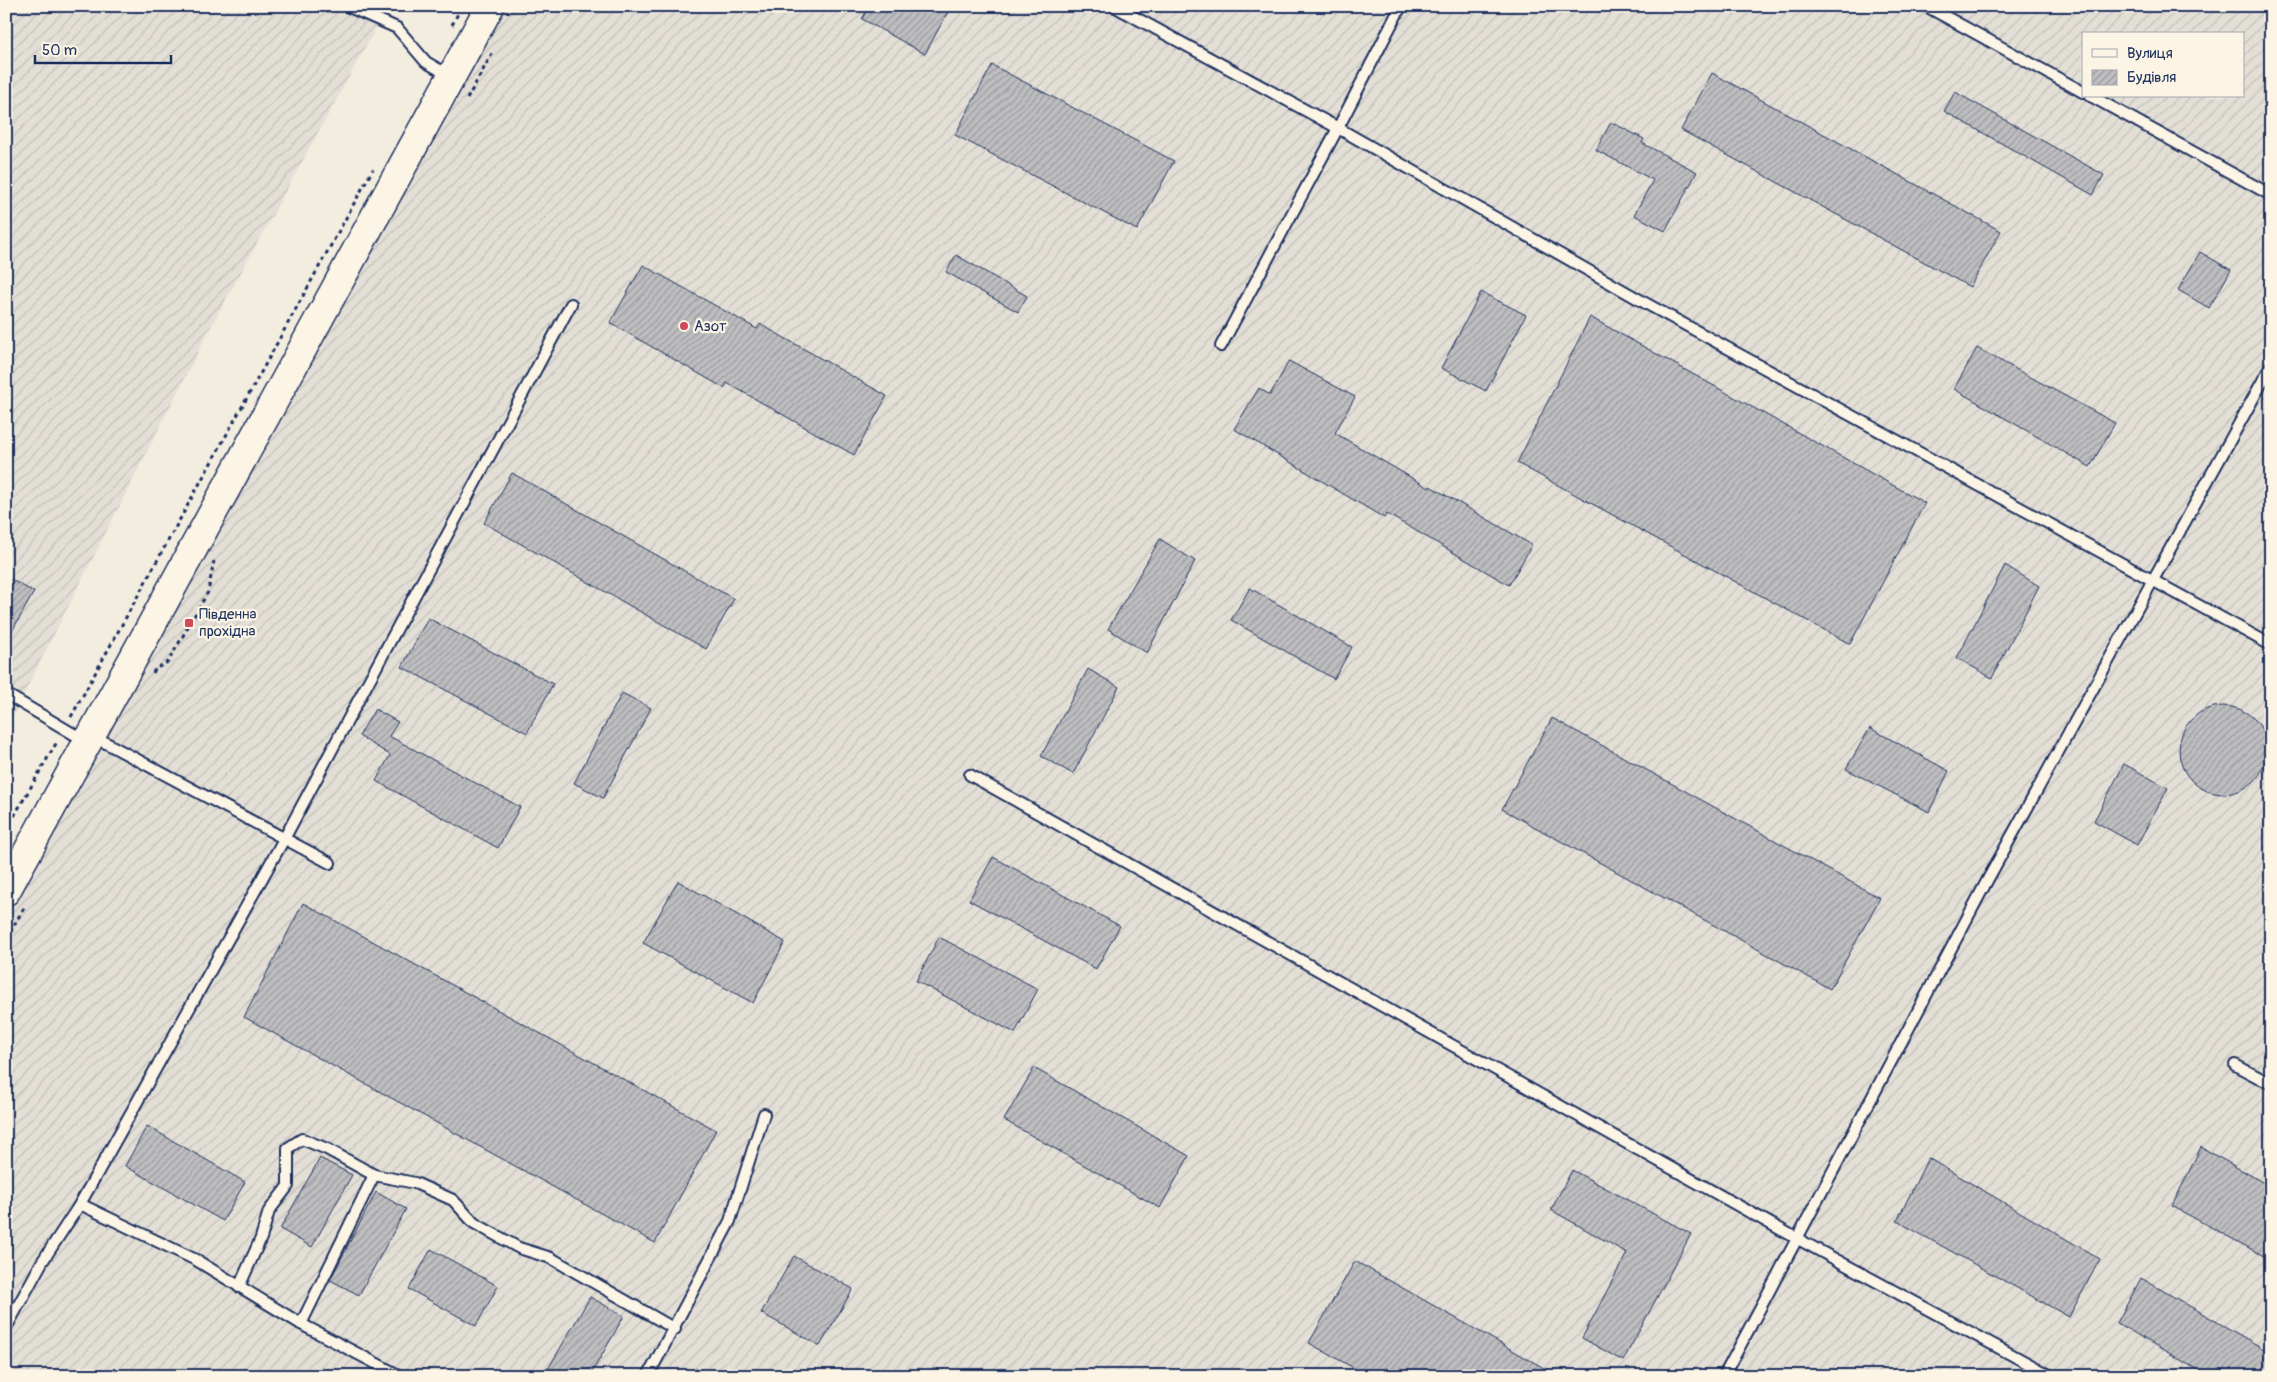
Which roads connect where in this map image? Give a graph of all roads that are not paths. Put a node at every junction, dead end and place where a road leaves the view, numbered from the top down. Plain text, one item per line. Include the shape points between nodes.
1 (347, 6) edge
2 (490, 6) edge
3 (1114, 6) edge
4 (1401, 6) edge
5 (1926, 6) edge
6 (451, 76) junction
7 (2082, 91) edge
8 (2095, 98) edge
9 (1338, 128) junction
10 (2271, 195) edge
11 (571, 304) dead end
12 (1221, 346) dead end
13 (2271, 366) edge
14 (2152, 579) junction
15 (2271, 645) edge
16 (6, 694) edge
17 (90, 738) junction
18 (970, 775) dead end
19 (284, 839) junction
20 (330, 863) dead end
21 (16, 898) edge
22 (2235, 1065) dead end
23 (2271, 1084) edge
24 (764, 1114) dead end
25 (374, 1175) junction
26 (80, 1204) junction
27 (1796, 1238) junction
28 (239, 1287) junction
29 (301, 1324) junction
30 (6, 1328) edge
31 (675, 1329) junction
32 (400, 1376) edge
33 (648, 1376) edge
34 (1724, 1376) edge
35 (2052, 1376) edge

1 - 6 lane via 397,28 426,62
2 - 6 main road
3 - 9 lane
4 - 9 lane
5 - 7 lane
6 - 17 main road
8 - 10 lane
9 - 12 lane
9 - 14 lane via 1646,304
11 - 19 lane
13 - 14 lane
14 - 15 lane
14 - 27 lane
16 - 17 lane via 64,728
17 - 19 lane
17 - 21 main road
18 - 27 lane
19 - 20 lane
19 - 26 lane
22 - 23 lane
24 - 31 lane via 730,1221
25 - 28 lane via 302,1139 288,1148 288,1186 269,1211
25 - 29 lane
25 - 31 lane via 415,1182 453,1200 474,1223 519,1248 551,1258
26 - 28 lane via 196,1260
26 - 30 lane via 42,1262
27 - 34 lane
27 - 35 lane
28 - 29 lane
29 - 32 lane
31 - 33 lane

